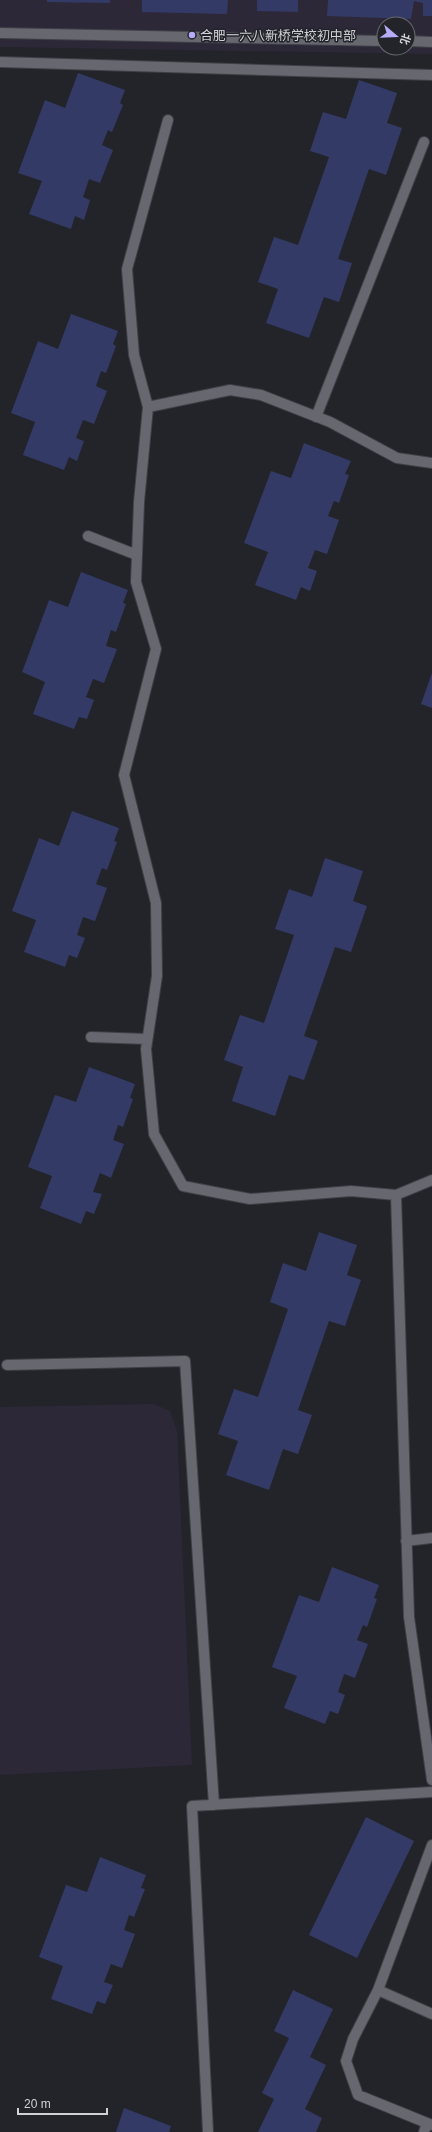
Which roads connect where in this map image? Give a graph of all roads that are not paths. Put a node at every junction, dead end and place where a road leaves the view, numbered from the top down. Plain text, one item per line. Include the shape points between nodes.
1 (0, 33) edge
2 (376, 41) edge
3 (416, 41) edge
4 (432, 42) edge
5 (0, 62) edge
6 (432, 75) edge
7 (168, 120) dead end
8 (424, 142) dead end
9 (148, 407) junction
10 (316, 417) junction
11 (432, 463) edge
12 (88, 536) dead end
13 (137, 555) junction
14 (91, 1036) dead end
15 (147, 1039) junction
16 (432, 1180) edge
17 (396, 1195) junction
18 (7, 1365) dead end
19 (432, 1538) edge
20 (406, 1541) junction
21 (432, 1780) edge
22 (432, 1792) edge
23 (214, 1805) junction
24 (432, 1845) edge
25 (378, 1990) junction
26 (432, 2014) edge
27 (428, 2127) edge
28 (208, 2132) edge

1 - 2 lane
3 - 4 lane
5 - 6 lane
7 - 9 lane via 126,269 134,355
8 - 10 lane
9 - 10 lane via 230,390 261,395
9 - 13 lane
10 - 11 lane via 397,458
12 - 13 lane
13 - 15 lane via 136,582 156,649 124,775 156,903 157,976
14 - 15 lane
15 - 17 lane via 154,1134 183,1186 250,1199 351,1191
16 - 17 lane
17 - 20 lane
18 - 23 lane via 185,1361
19 - 20 lane
20 - 21 lane via 409,1617
22 - 23 lane
23 - 28 lane via 192,1806
24 - 25 lane
25 - 26 lane
25 - 27 lane via 358,2028 346,2061 358,2095

